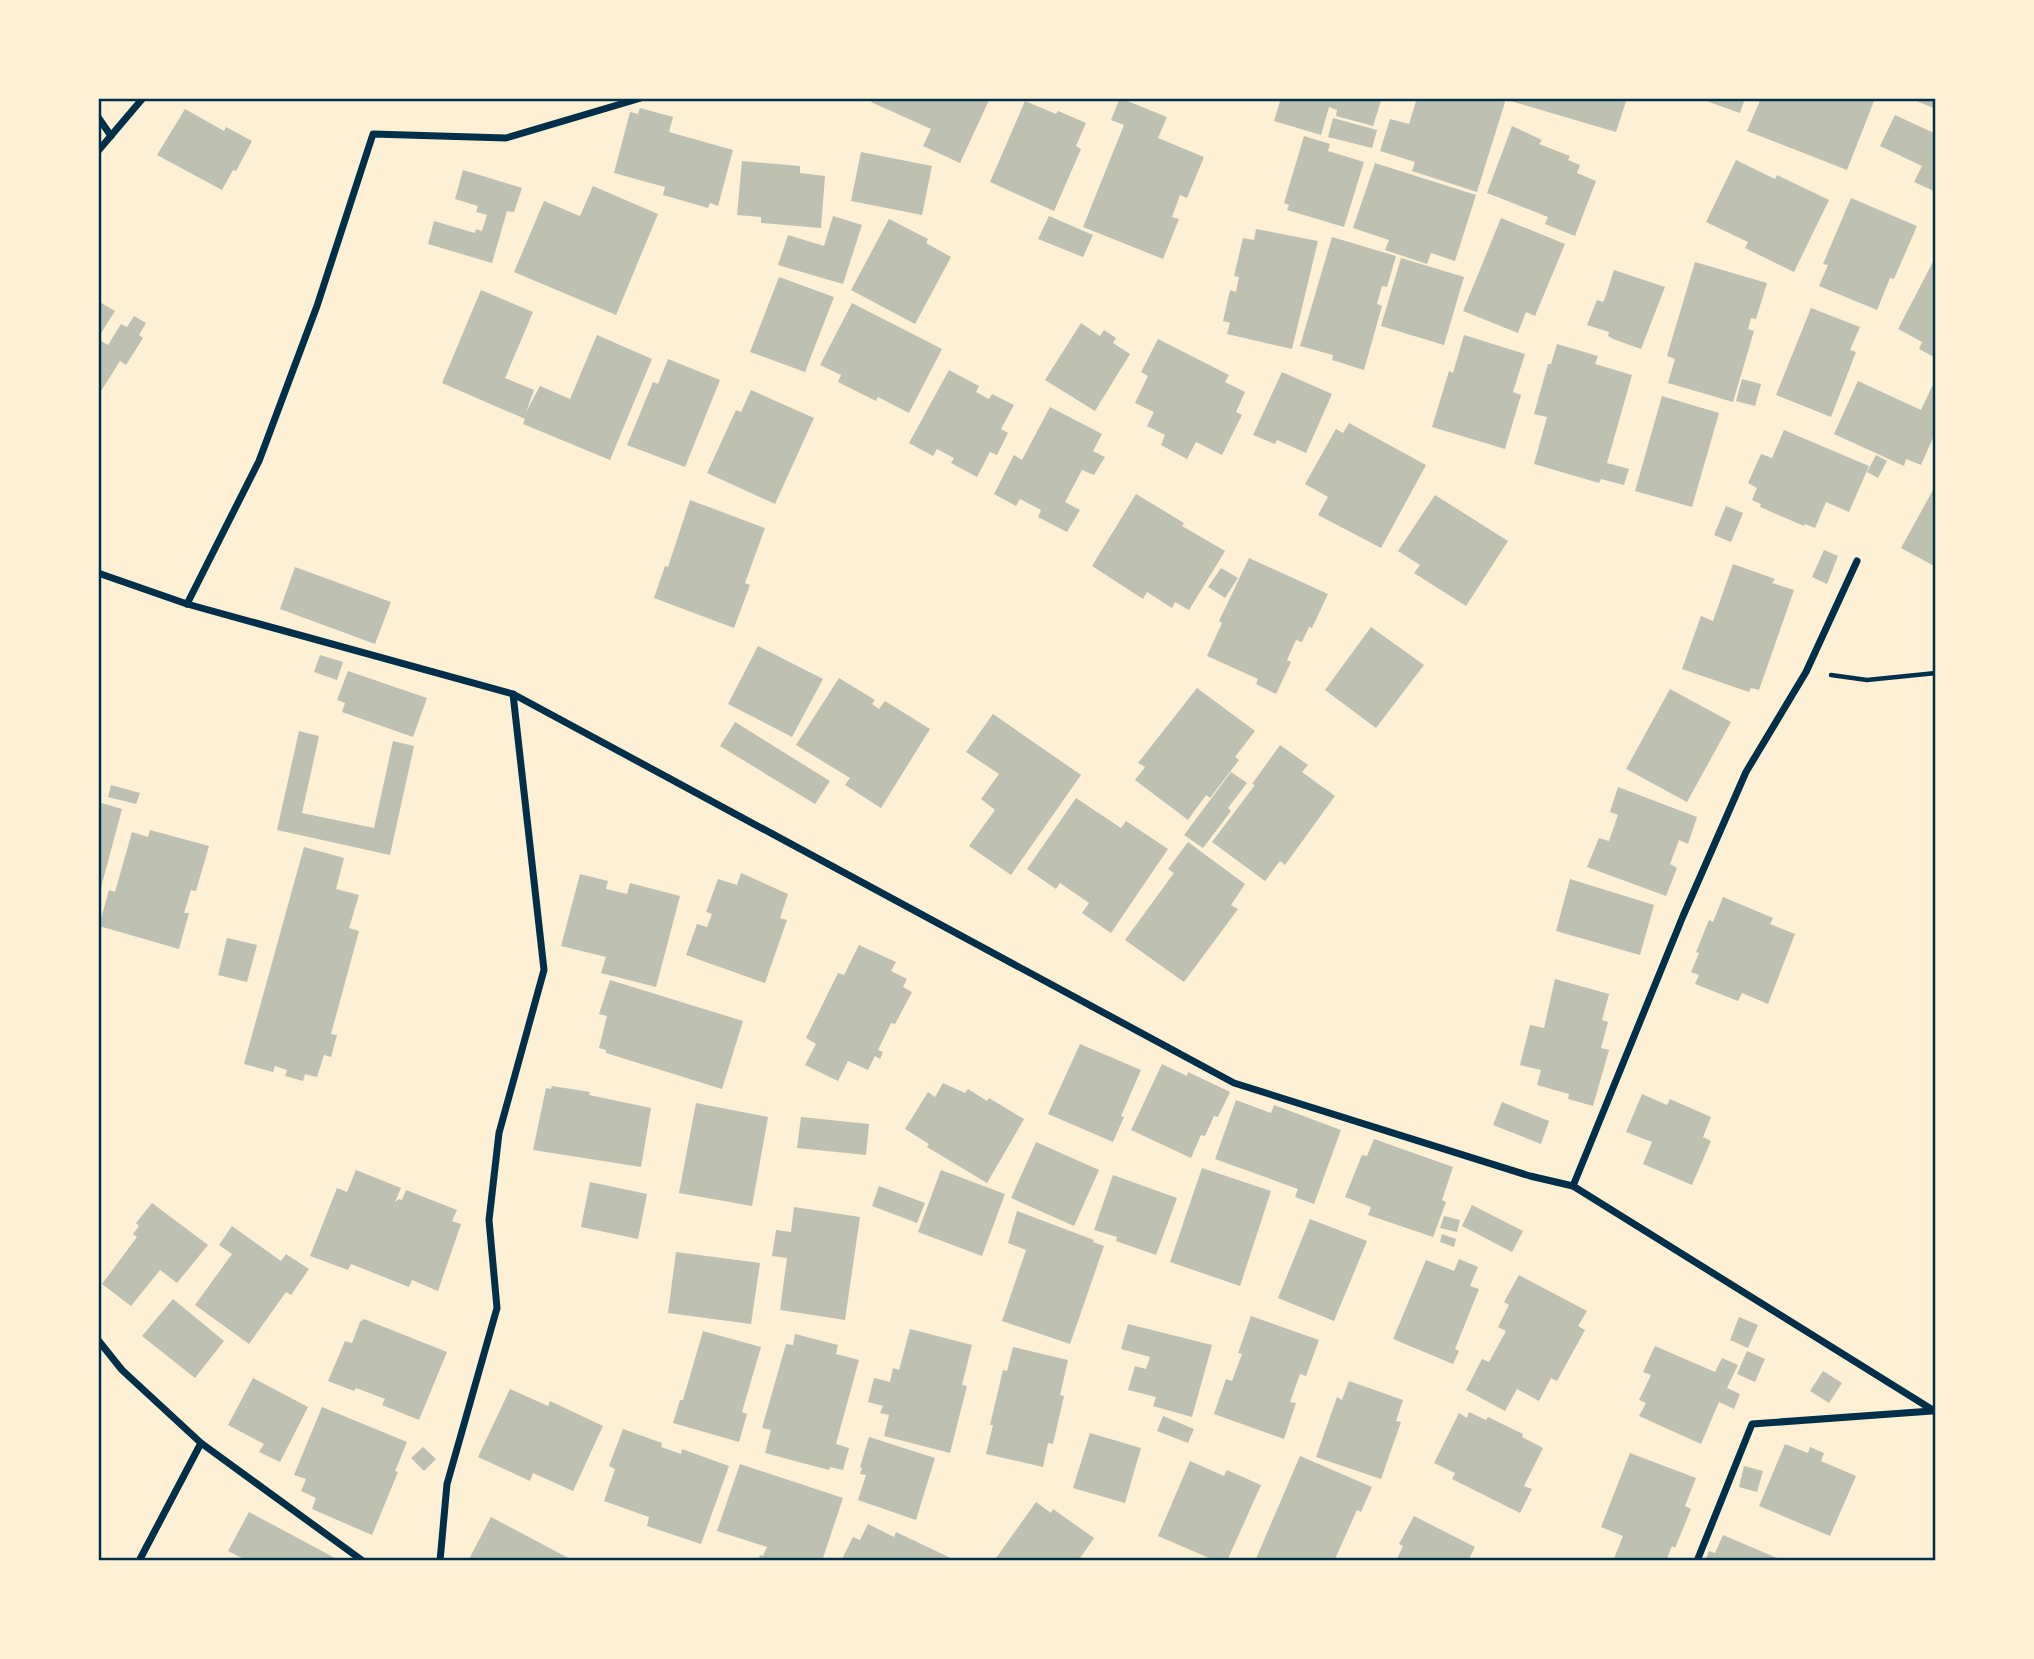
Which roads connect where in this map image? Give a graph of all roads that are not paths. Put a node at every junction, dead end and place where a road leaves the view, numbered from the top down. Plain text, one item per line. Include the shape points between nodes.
1 (143, 98) edge
2 (640, 98) edge
3 (98, 117) edge
4 (111, 136) junction
5 (98, 151) edge
6 (1857, 561) dead end
7 (98, 572) edge
8 (187, 604) junction
9 (513, 694) junction
10 (1573, 1186) junction
11 (98, 1340) edge
12 (1934, 1411) edge
13 (201, 1443) junction
14 (139, 1561) edge
15 (363, 1561) edge
16 (440, 1561) edge
17 (1697, 1561) edge

1 - 4 street
2 - 8 street via 506,138 373,134 317,306 259,461
3 - 4 street
4 - 5 street
6 - 10 street via 1805,672 1746,772
7 - 8 street
8 - 9 street
9 - 10 street via 1234,1083
9 - 16 street via 544,970 499,1133 489,1220 497,1308 447,1484
10 - 12 street
11 - 13 street via 122,1370
12 - 17 street via 1752,1424
13 - 14 street
13 - 15 street

